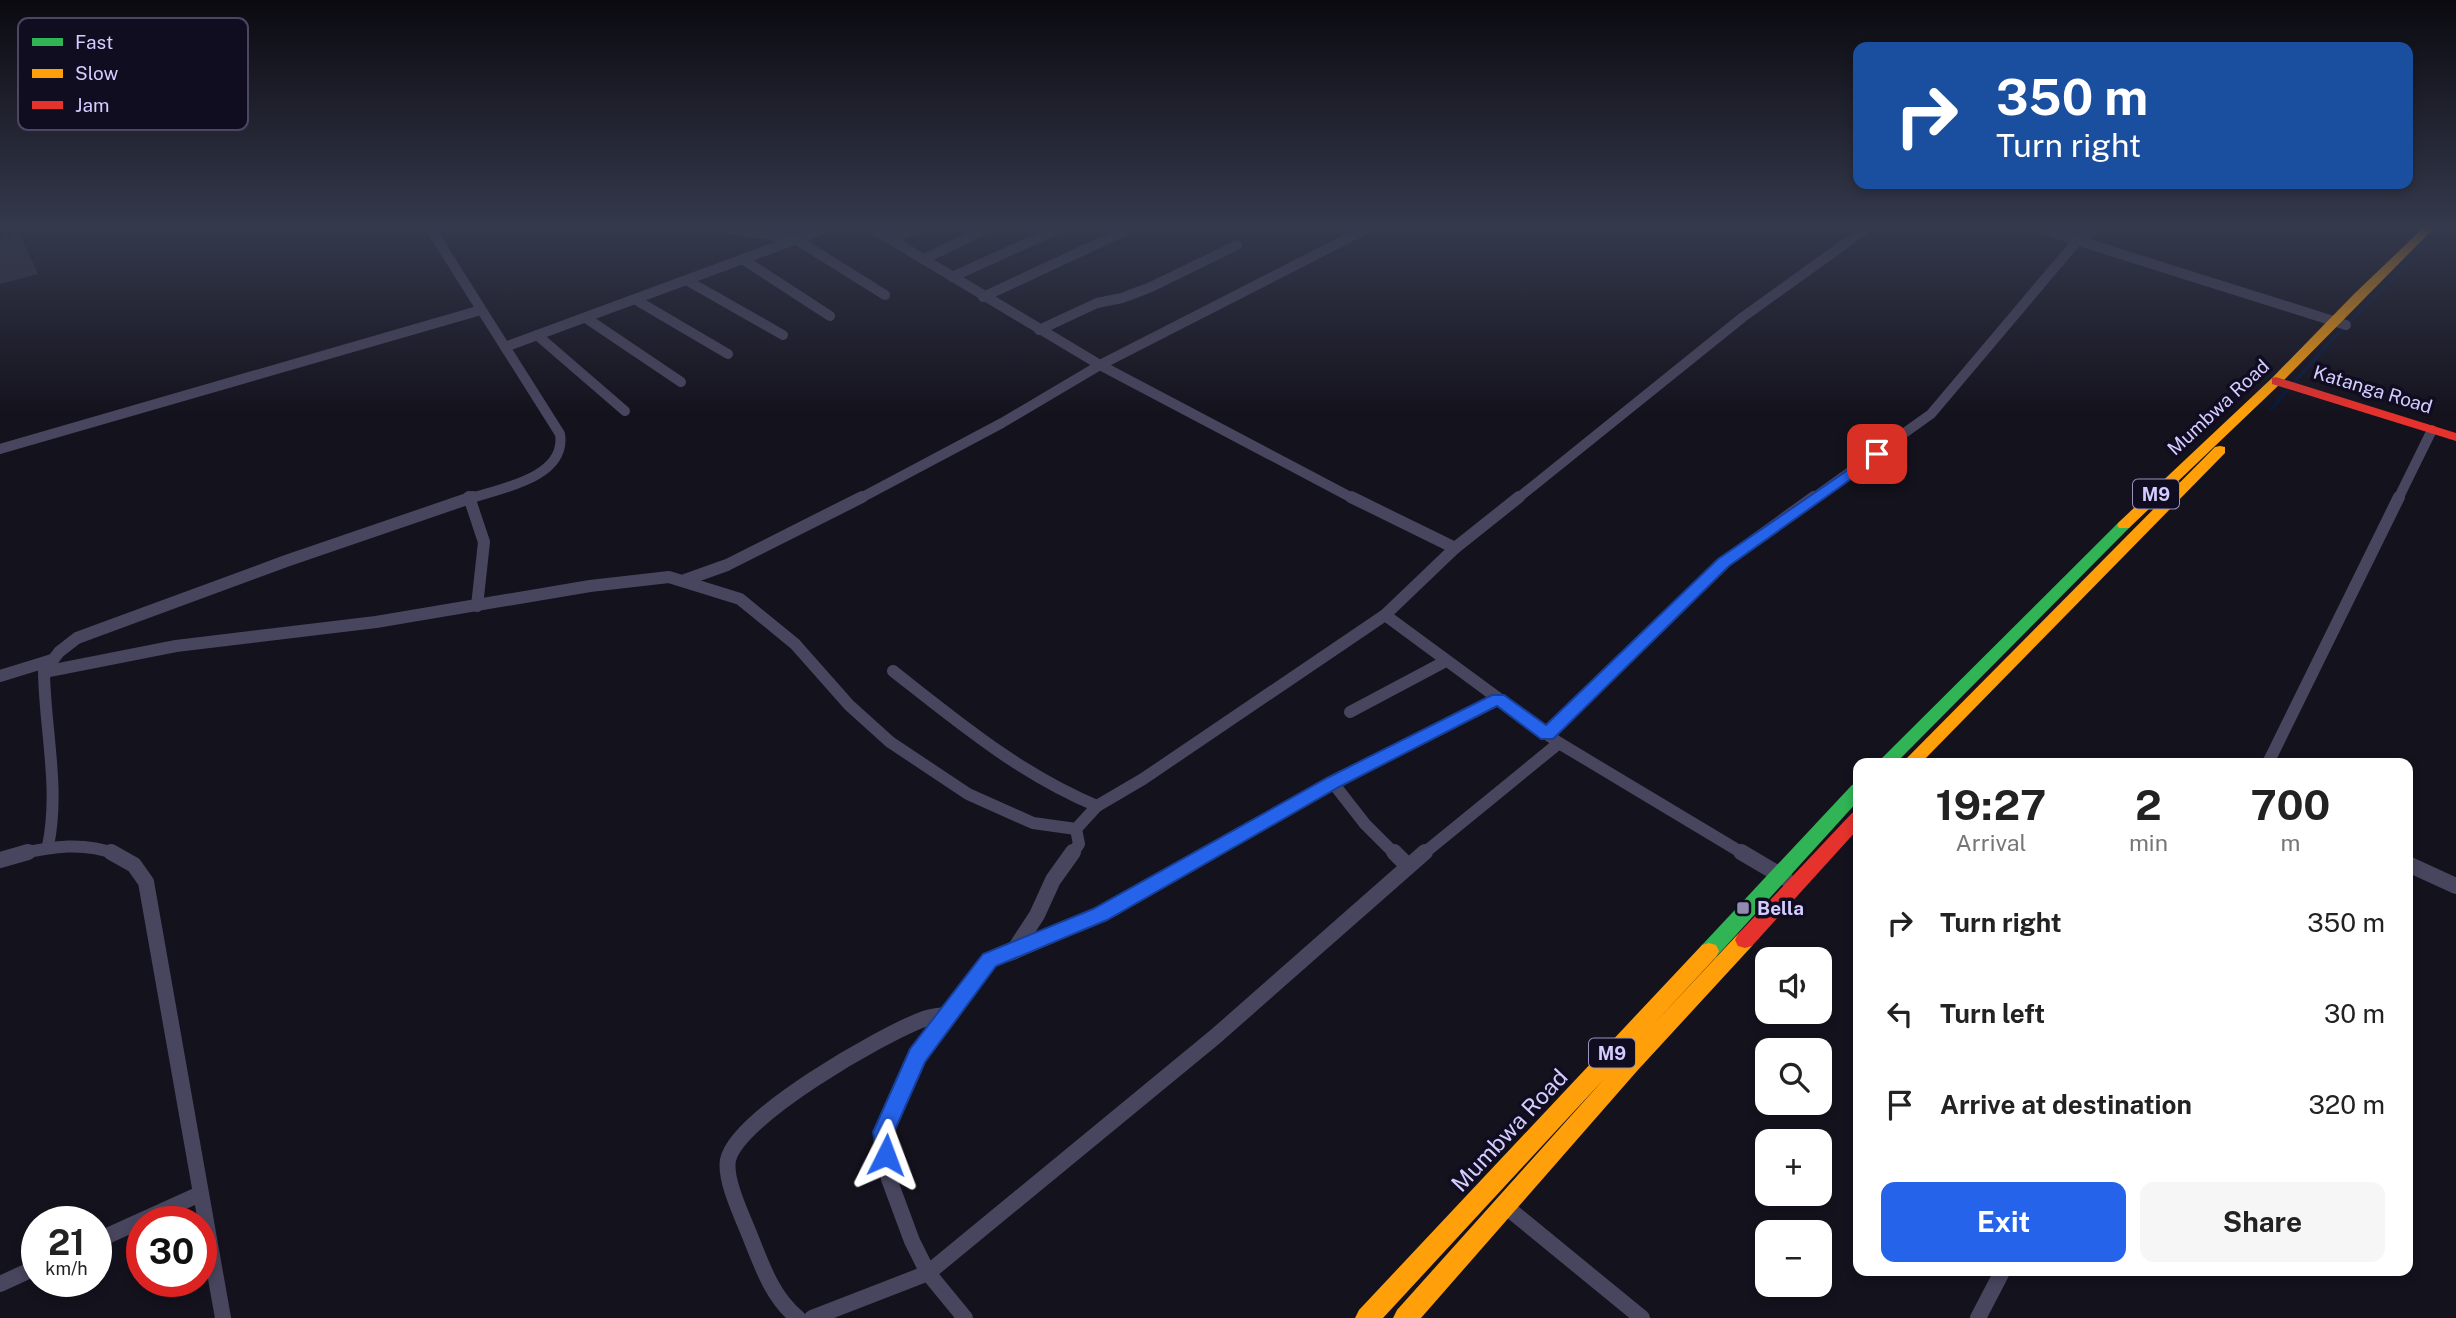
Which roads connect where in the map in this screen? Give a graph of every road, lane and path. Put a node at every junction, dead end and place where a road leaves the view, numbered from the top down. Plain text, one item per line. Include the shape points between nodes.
1 (468, 290) edge
2 (665, 290) edge
3 (703, 290) edge
4 (789, 290) edge
5 (876, 290) edge
6 (972, 290) edge
7 (997, 290) edge
8 (1144, 290) edge
9 (1248, 290) edge
10 (1781, 290) edge
11 (2036, 290) edge
12 (2233, 290) edge
13 (2371, 290) edge
14 (2376, 290) edge
15 (885, 295) dead end
16 (983, 296) junction
17 (636, 300) junction
18 (481, 310) junction
19 (830, 316) dead end
20 (586, 318) junction
21 (2340, 323) junction
22 (1039, 330) junction
23 (537, 335) junction
24 (783, 335) dead end
25 (505, 346) junction
26 (728, 354) dead end
27 (1100, 365) junction
28 (681, 382) dead end
29 (2282, 383) junction
30 (625, 411) dead end
31 (2432, 430) junction
32 (2456, 437) edge
33 (0, 449) edge
34 (469, 497) junction
35 (1455, 548) junction
36 (685, 580) junction
37 (478, 606) junction
38 (1385, 615) junction
39 (1446, 662) junction
40 (48, 666) junction
41 (894, 671) dead end
42 (0, 676) edge
43 (1498, 699) junction
44 (1350, 712) dead end
45 (1553, 738) junction
46 (1891, 758) edge
47 (1916, 758) edge
48 (2270, 758) edge
49 (1333, 783) junction
50 (1853, 795) edge
51 (1097, 806) junction
52 (1853, 824) edge
53 (1076, 829) junction
54 (48, 846) junction
55 (0, 860) edge
56 (1408, 866) junction
57 (2413, 866) edge
58 (1778, 874) junction
59 (1798, 885) junction
60 (2456, 886) edge
61 (1013, 951) junction
62 (950, 1014) junction
63 (1485, 1190) junction
64 (200, 1194) junction
65 (1505, 1205) junction
66 (112, 1234) edge
67 (928, 1273) junction
68 (21, 1275) edge
69 (2000, 1276) edge
70 (0, 1284) edge
71 (223, 1318) edge
72 (798, 1318) edge
73 (812, 1318) edge
74 (965, 1318) edge
75 (1367, 1318) edge
76 (1405, 1318) edge
77 (1642, 1318) edge
78 (1978, 1318) edge

1 - 18 street
2 - 17 street
3 - 24 street
4 - 19 street
5 - 15 street
6 - 16 street
7 - 16 street
8 - 22 street via 1097,303
9 - 27 street
10 - 35 street
11 - 45 street via 1931,414 1724,562
12 - 21 street
13 - 21 main road, Mumbwa Road / M9
14 - 21 main road, Mumbwa Road / M9
16 - 22 street
17 - 20 street
17 - 26 street
18 - 25 street
18 - 33 street
20 - 23 street
20 - 28 street
21 - 29 main road, Mumbwa Road / M9
22 - 27 street
23 - 25 street
23 - 30 street
25 - 34 street via 563,445 539,473
27 - 35 street via 1319,482
27 - 36 street via 846,506 727,565
29 - 31 main road, Katanga Road
29 - 46 main road, Mumbwa Road / M9 via 2108,540
29 - 47 main road, Mumbwa Road / M9
31 - 32 main road, Katanga Road
31 - 48 street
34 - 37 street via 484,542
34 - 40 street via 77,638
35 - 38 street
36 - 37 street via 656,576
36 - 53 street via 740,599 794,644 890,742 968,794 1033,823
37 - 40 street
38 - 39 street
38 - 51 street
39 - 43 street
39 - 44 street
40 - 42 street
40 - 54 street via 53,827
41 - 51 street via 1033,777
43 - 45 street
43 - 49 street
45 - 56 street
45 - 58 street
49 - 56 street via 1383,844
49 - 61 street via 1100,914
50 - 58 main road, Mumbwa Road / M9
51 - 53 street
52 - 59 main road, M9
53 - 61 street via 1079,844
54 - 55 street
54 - 64 street via 109,851 140,870 146,882
56 - 67 street via 1216,1036
57 - 60 street
58 - 59 street
58 - 63 main road, Mumbwa Road / M9
59 - 65 main road, M9
61 - 62 street via 989,960
62 - 67 street via 917,1056 883,1132 889,1179
62 - 72 street via 925,1018 821,1073 733,1146 728,1160 733,1183 757,1255 781,1300
63 - 65 street
63 - 75 main road, Mumbwa Road / M9
64 - 66 street
64 - 71 street
65 - 76 main road, M9
65 - 77 street
67 - 73 street
67 - 74 street
68 - 70 street
69 - 78 street

